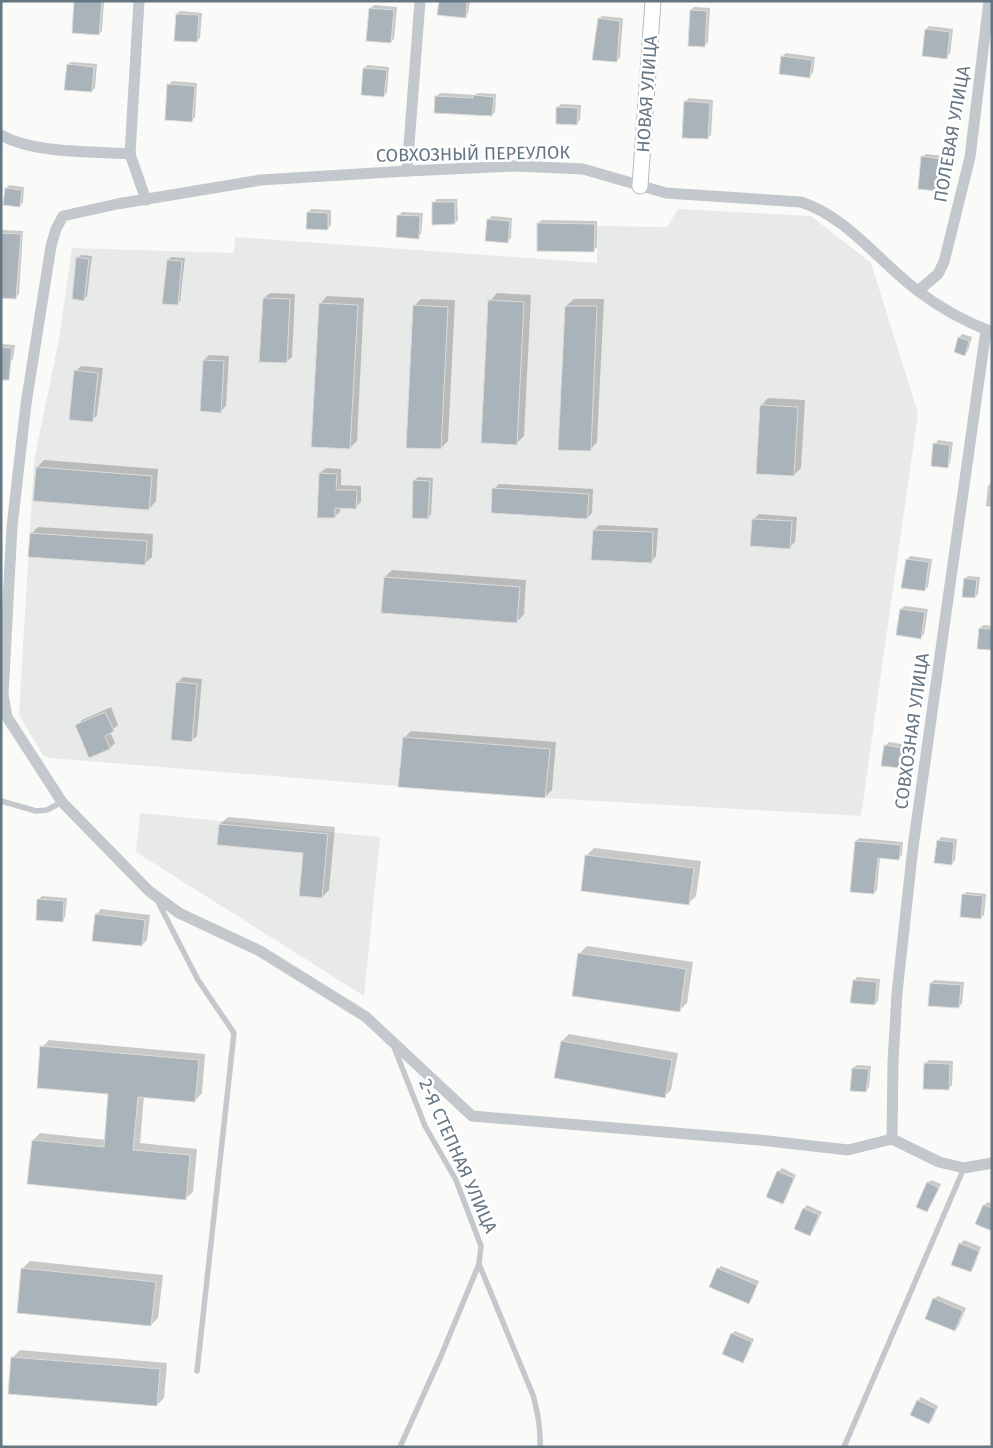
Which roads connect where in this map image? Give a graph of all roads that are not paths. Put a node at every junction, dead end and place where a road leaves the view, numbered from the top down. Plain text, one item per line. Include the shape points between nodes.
1 (139, 1) edge
2 (420, 1) edge
3 (653, 1) edge
4 (989, 1) edge
5 (1, 135) edge
6 (130, 154) junction
7 (407, 171) junction
8 (640, 186) junction
9 (146, 200) junction
10 (918, 291) junction
11 (989, 331) edge
12 (1, 801) edge
13 (62, 802) junction
14 (156, 898) junction
15 (393, 1042) junction
16 (892, 1139) junction
17 (992, 1163) edge
18 (964, 1168) junction
19 (479, 1264) junction
20 (196, 1372) dead end
21 (400, 1447) edge
22 (540, 1447) edge
23 (844, 1447) edge

1 - 6 street
2 - 7 street
3 - 8 street, НОВАЯ УЛИЦА
4 - 10 street, ПОЛЕВАЯ УЛИЦА via 970,157 938,274
5 - 6 street via 32,147
6 - 9 street
7 - 8 street, СОВХОЗНЫЙ ПЕРЕУЛОК via 515,166 583,169
7 - 9 street, СОВХОЗНЫЙ ПЕРЕУЛОК via 261,180
8 - 10 street, СОВХОЗНЫЙ ПЕРЕУЛОК via 666,194 801,202 818,207 839,221
9 - 13 street, СОВХОЗНЫЙ ПЕРЕУЛОК via 63,216 51,246 26,404 12,526 3,695 7,717
10 - 11 street, СОВХОЗНЫЙ ПЕРЕУЛОК
11 - 16 street, СОВХОЗНАЯ УЛИЦА via 913,847 897,993
12 - 13 lane via 36,811 47,810
13 - 14 street
14 - 15 street via 179,913 260,950 366,1017
14 - 20 lane via 198,980 234,1033
15 - 16 street via 472,1116 848,1150
15 - 19 lane, 2-Я СТЕПНАЯ УЛИЦА via 425,1126 456,1180 482,1246
16 - 18 street via 940,1162
17 - 18 street
18 - 23 lane
19 - 21 lane, 2-Я СТЕПНАЯ УЛИЦА
19 - 22 lane via 533,1395

